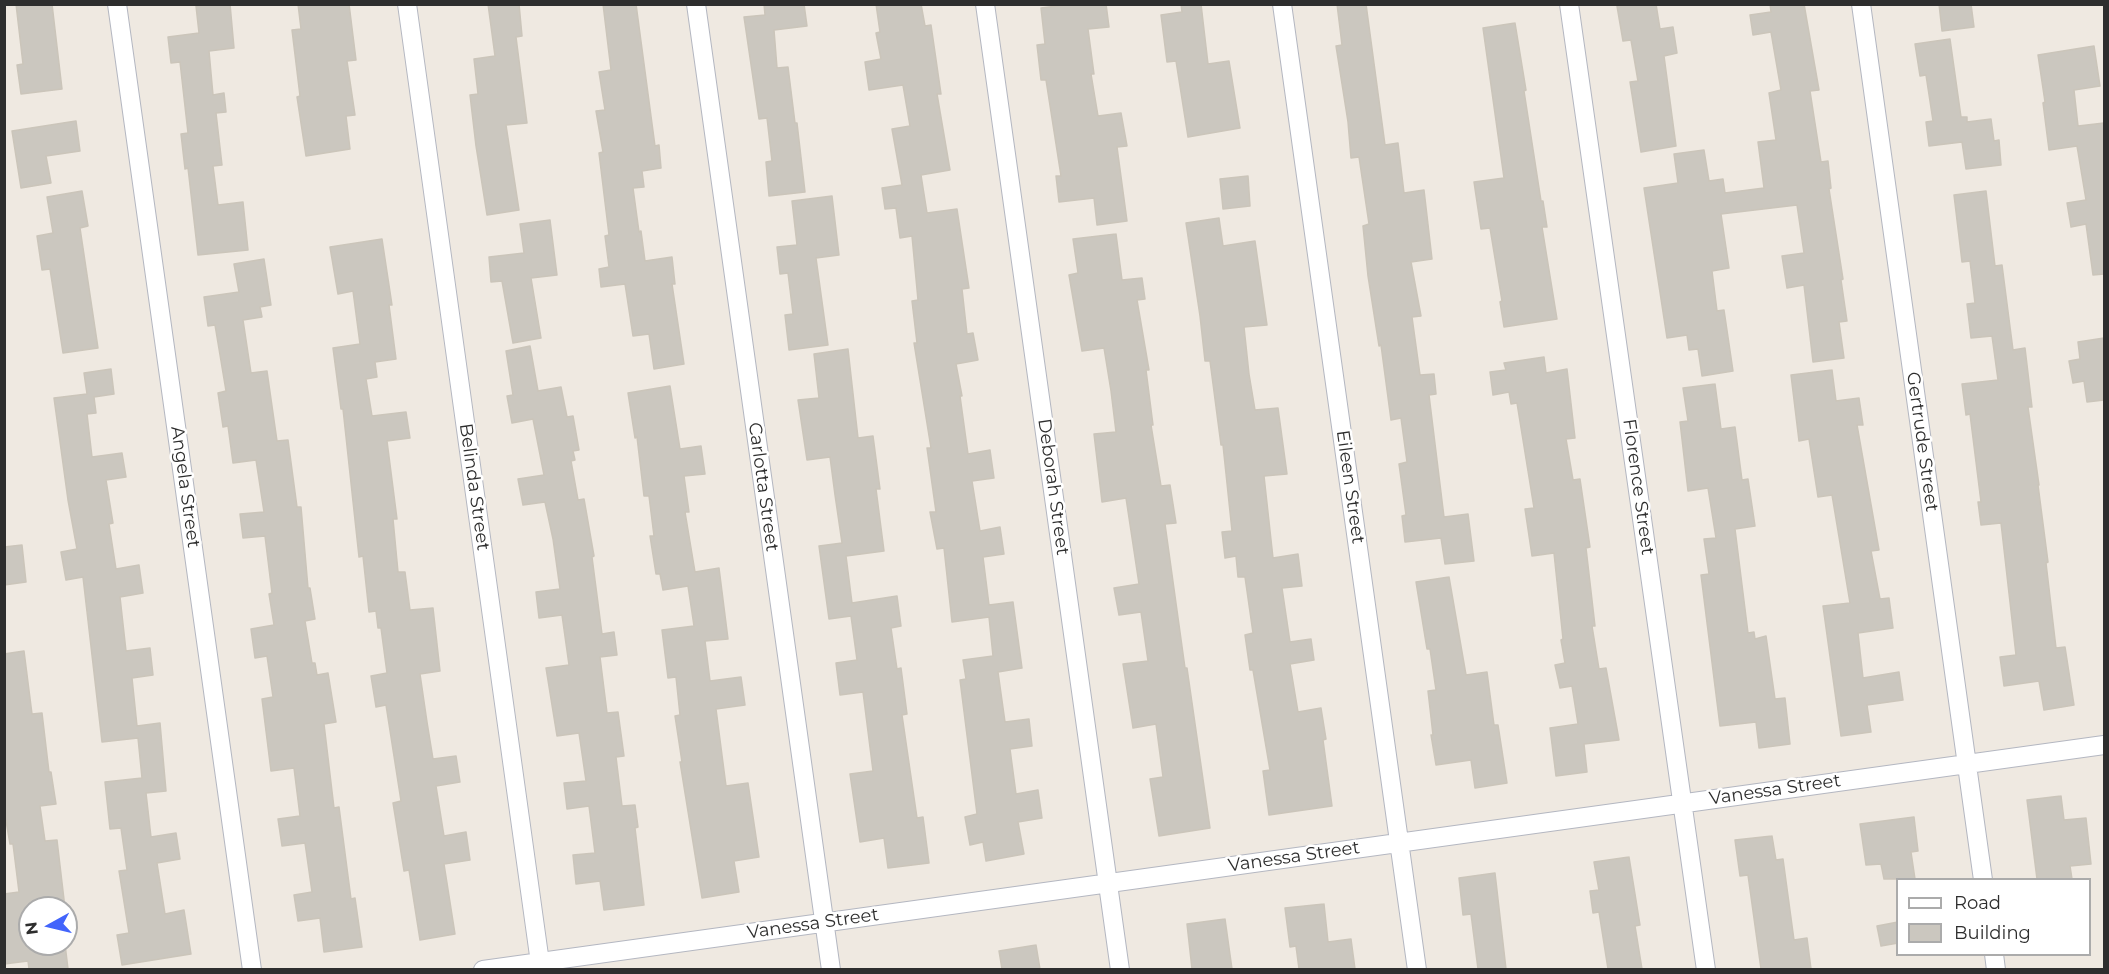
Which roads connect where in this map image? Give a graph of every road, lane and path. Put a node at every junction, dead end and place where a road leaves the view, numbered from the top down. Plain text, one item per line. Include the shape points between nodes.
1 (117, 4) edge
2 (407, 4) edge
3 (696, 4) edge
4 (985, 4) edge
5 (1282, 4) edge
6 (1569, 4) edge
7 (1861, 4) edge
8 (2104, 745) edge
9 (1967, 764) junction
10 (1683, 803) junction
11 (1399, 842) junction
12 (1983, 878) edge
13 (1108, 882) junction
14 (824, 922) junction
15 (541, 966) edge
16 (252, 969) edge
17 (483, 969) edge
18 (831, 969) edge
19 (1120, 969) edge
20 (1417, 969) edge
21 (1706, 969) edge

1 - 16 street, Angela Street
2 - 15 street, Belinda Street
3 - 14 street, Carlotta Street
4 - 13 street, Deborah Street
5 - 11 street, Eileen Street
6 - 10 street, Florence Street
7 - 9 street, Gertrude Street
8 - 9 street, Vanessa Street
9 - 10 street, Vanessa Street
9 - 12 street, Gertrude Street
10 - 11 street, Vanessa Street
10 - 21 street, Florence Street
11 - 13 street, Vanessa Street
11 - 20 street, Eileen Street
13 - 14 street, Vanessa Street
13 - 19 street, Deborah Street
14 - 15 street, Vanessa Street
14 - 18 street, Carlotta Street
15 - 17 street, Vanessa Street

